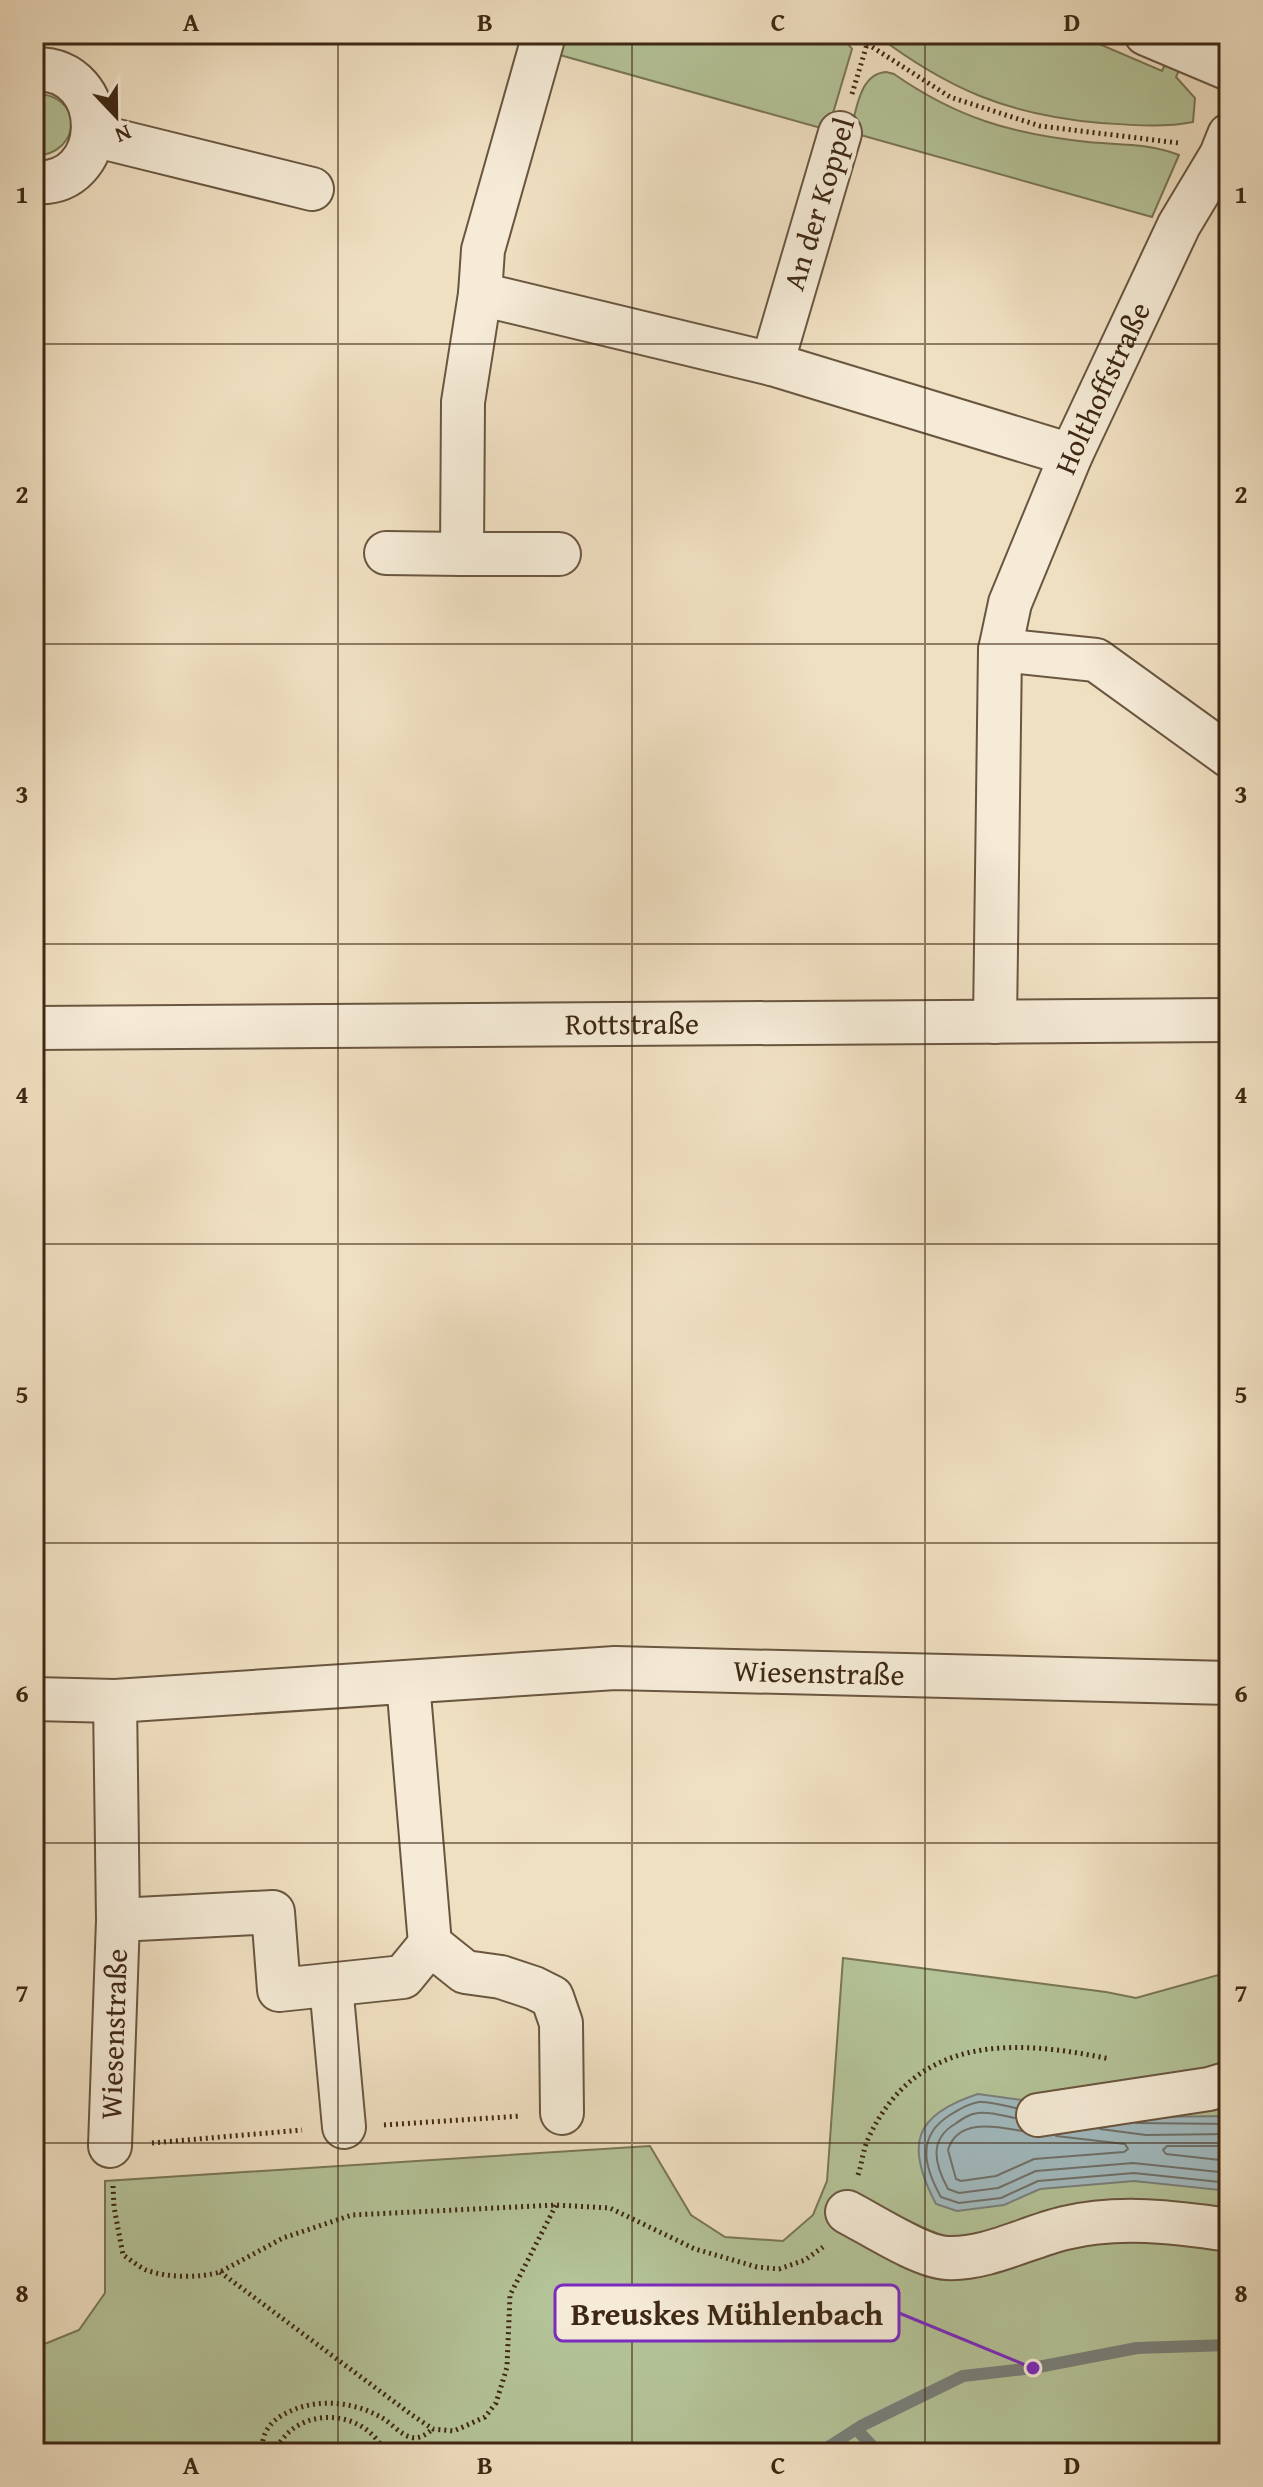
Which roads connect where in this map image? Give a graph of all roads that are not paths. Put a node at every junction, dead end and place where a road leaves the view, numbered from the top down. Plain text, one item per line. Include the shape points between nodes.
1 (1146, 34) edge
2 (544, 35) edge
3 (34, 69) edge
4 (1229, 69) edge
5 (840, 133) road end
6 (93, 135) junction
7 (1226, 150) edge
8 (34, 182) edge
9 (312, 189) dead end
10 (480, 294) junction
11 (772, 364) junction
12 (1071, 455) junction
13 (386, 553) dead end
14 (462, 554) junction
15 (559, 554) dead end
16 (1000, 650) junction
17 (1229, 756) edge
18 (1229, 1020) edge
19 (995, 1022) junction
20 (34, 1028) edge
21 (408, 1682) junction
22 (1229, 1683) edge
23 (34, 1699) edge
24 (115, 1701) junction
25 (118, 1920) junction
26 (430, 1944) junction
27 (331, 1985) junction
28 (1229, 2083) edge
29 (562, 2113) dead end
30 (1038, 2115) dead end
31 (344, 2127) dead end
32 (110, 2146) road end
33 (847, 2212) road end
34 (1229, 2230) edge

1 - 4 street
2 - 10 street via 483,250
3 - 6 street via 63,74 78,85 91,108
5 - 11 street, An der Koppel
6 - 8 street via 77,167 61,178
6 - 9 street
7 - 12 street, Holthoffstraße via 1179,225
10 - 11 street
10 - 14 street via 463,402
11 - 12 street
12 - 16 street, Holthoffstraße via 1010,603
13 - 14 street
14 - 15 street
16 - 17 street via 1096,660
16 - 19 street, Holthoffstraße
18 - 19 street, Rottstraße
19 - 20 street, Rottstraße
21 - 22 street, Wiesenstraße via 615,1668
21 - 24 street, Wiesenstraße
21 - 26 street
23 - 24 street, Wiesenstraße
24 - 25 street, Wiesenstraße
25 - 27 street, Wiesenstraße via 273,1912 279,1990
25 - 32 street, Wiesenstraße
26 - 27 street, Wiesenstraße via 403,1977
26 - 29 street via 465,1972 501,1977 552,1997 561,2023
27 - 31 street
28 - 30 street
33 - 34 street via 945,2258 1109,2221

